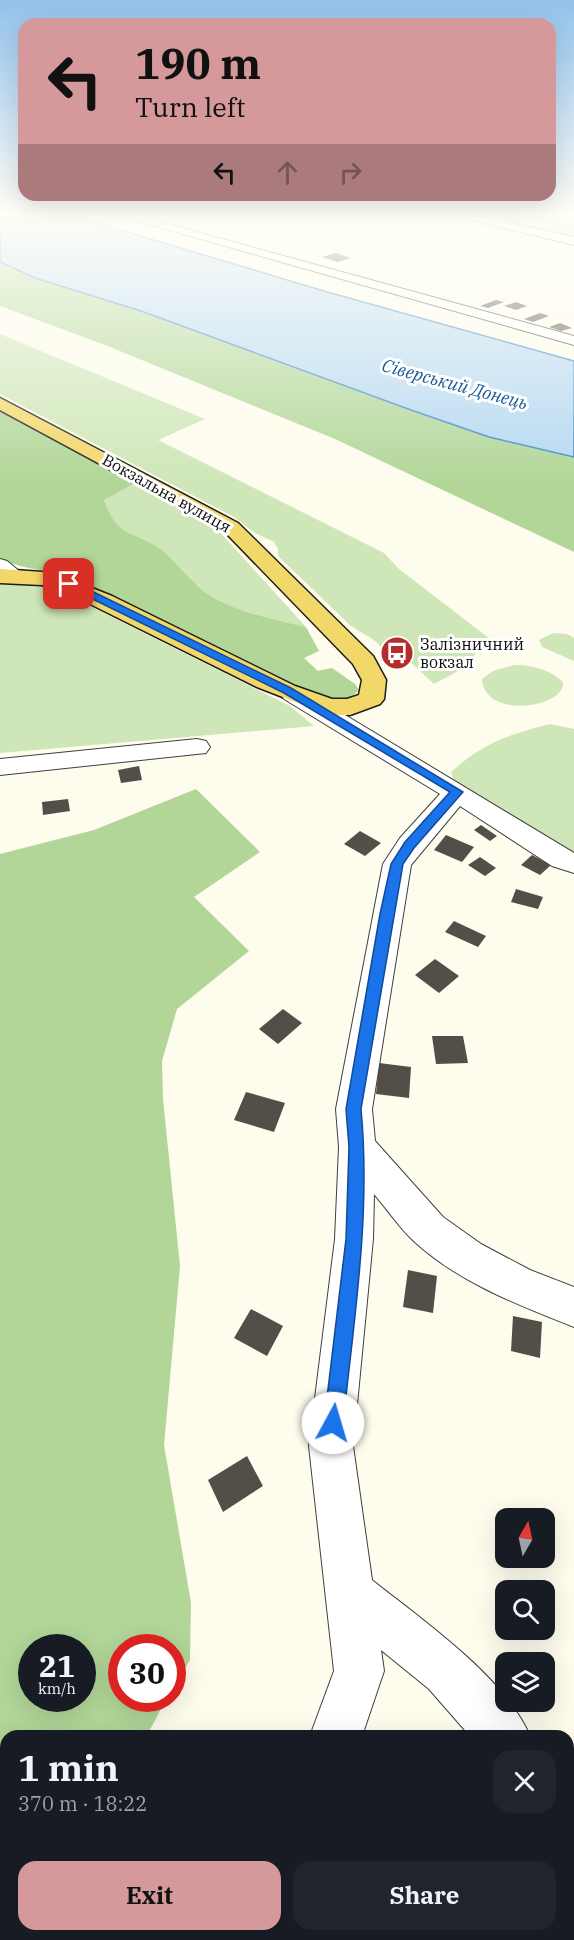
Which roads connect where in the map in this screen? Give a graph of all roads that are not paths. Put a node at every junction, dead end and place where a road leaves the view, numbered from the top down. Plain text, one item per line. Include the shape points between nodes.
1 (439, 304) edge
2 (574, 341) edge
3 (0, 404) edge
4 (4, 572) edge
5 (288, 690) junction
6 (197, 747) dead end
7 (0, 767) edge
8 (457, 792) junction
9 (574, 863) edge
10 (357, 1147) junction
11 (574, 1307) edge
12 (349, 1593) junction
13 (338, 1730) edge
14 (499, 1730) edge

1 - 2 street
3 - 5 main road, Вокзальна вулиця via 231,527 364,661 374,680 371,699 350,707 329,707
4 - 5 main road via 69,584
5 - 8 street
6 - 7 street
8 - 9 street
8 - 10 street via 397,864 354,1109
10 - 11 street via 429,1230 518,1285
10 - 12 street via 354,1239 331,1446
12 - 13 street via 359,1671
12 - 14 street via 447,1671

